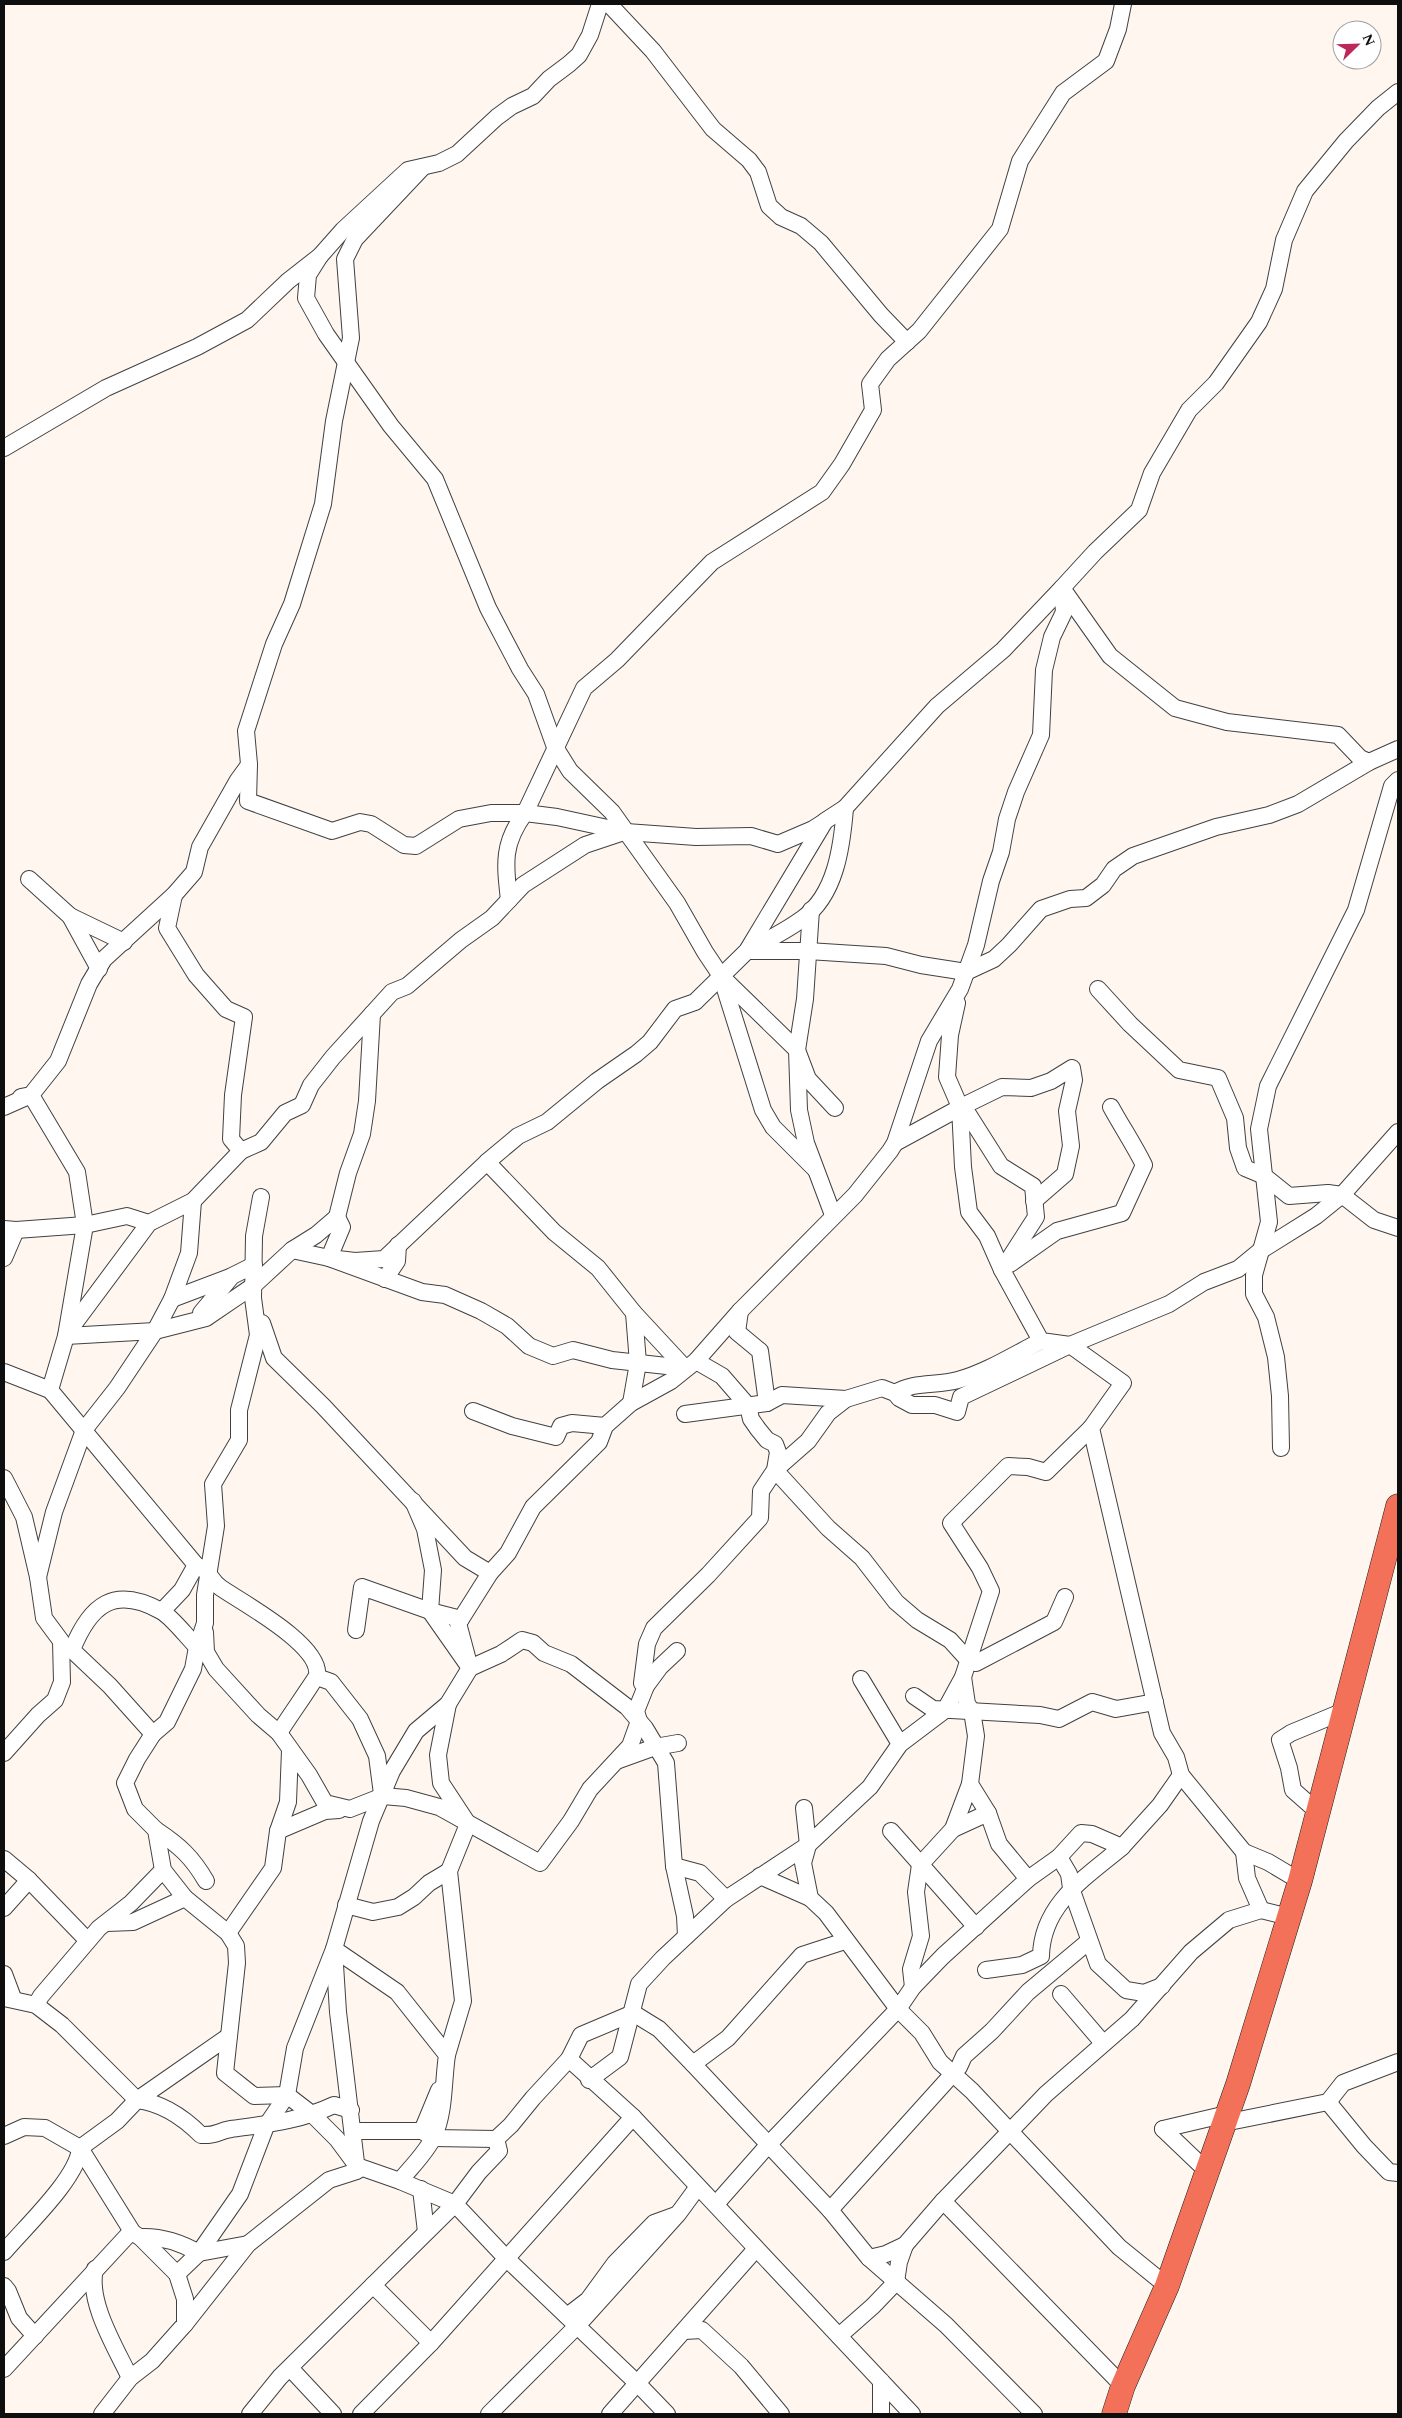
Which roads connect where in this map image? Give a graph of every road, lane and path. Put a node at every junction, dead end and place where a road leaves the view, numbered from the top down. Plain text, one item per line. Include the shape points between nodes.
1 (600, 4) edge
2 (609, 4) edge
3 (1123, 4) edge
4 (1398, 92) edge
5 (423, 167) junction
6 (320, 256) junction
7 (907, 342) junction
8 (346, 362) junction
9 (4, 448) edge
10 (1062, 588) junction
11 (555, 747) junction
12 (1398, 749) edge
13 (1369, 762) junction
14 (249, 764) junction
15 (1398, 780) edge
16 (846, 808) junction
17 (525, 813) junction
18 (825, 822) junction
19 (626, 832) junction
20 (29, 879) dead end
21 (174, 895) junction
22 (509, 900) junction
23 (812, 910) junction
24 (70, 916) junction
25 (124, 942) junction
26 (747, 951) junction
27 (808, 951) junction
28 (99, 969) junction
29 (966, 972) junction
30 (721, 976) junction
31 (960, 989) junction
32 (1098, 989) dead end
33 (372, 1014) junction
34 (797, 1050) junction
35 (31, 1096) junction
36 (4, 1098) edge
37 (962, 1106) junction
38 (4, 1107) edge
39 (1111, 1107) dead end
40 (835, 1108) dead end
41 (1398, 1132) edge
42 (895, 1143) junction
43 (241, 1151) junction
44 (487, 1162) junction
45 (815, 1169) junction
46 (1264, 1176) junction
47 (1342, 1195) junction
48 (261, 1197) dead end
49 (193, 1201) junction
50 (1034, 1201) junction
51 (833, 1215) junction
52 (337, 1217) junction
53 (149, 1223) junction
54 (85, 1225) junction
55 (1398, 1228) edge
56 (10, 1229) edge
57 (398, 1245) junction
58 (292, 1250) junction
59 (1260, 1251) junction
60 (4, 1258) edge
61 (329, 1258) junction
62 (254, 1265) junction
63 (1002, 1270) junction
64 (232, 1276) junction
65 (385, 1279) junction
66 (253, 1286) junction
67 (172, 1299) junction
68 (740, 1311) junction
69 (257, 1312) junction
70 (634, 1313) junction
71 (195, 1321) junction
72 (155, 1331) junction
73 (66, 1336) junction
74 (1041, 1341) junction
75 (1070, 1345) junction
76 (638, 1363) junction
77 (691, 1365) junction
78 (4, 1372) edge
79 (50, 1390) junction
80 (895, 1393) junction
81 (846, 1399) junction
82 (767, 1403) junction
83 (631, 1404) junction
84 (748, 1406) junction
85 (472, 1410) dead end
86 (685, 1414) dead end
87 (605, 1426) junction
88 (1091, 1428) junction
89 (84, 1430) junction
90 (1281, 1448) dead end
91 (775, 1470) junction
92 (4, 1478) edge
93 (413, 1501) junction
94 (1398, 1506) edge
95 (202, 1568) junction
96 (490, 1573) junction
97 (38, 1577) junction
98 (1065, 1597) dead end
99 (162, 1611) junction
100 (430, 1611) junction
101 (460, 1619) junction
102 (356, 1630) dead end
103 (67, 1646) junction
104 (201, 1649) junction
105 (677, 1651) dead end
106 (969, 1661) junction
107 (470, 1668) junction
108 (963, 1676) junction
109 (317, 1677) junction
110 (861, 1679) dead end
111 (646, 1686) junction
112 (914, 1696) dead end
113 (1155, 1702) junction
114 (448, 1704) junction
115 (944, 1710) junction
116 (972, 1711) junction
117 (1344, 1711) junction
118 (639, 1721) junction
119 (279, 1732) junction
120 (153, 1734) junction
121 (900, 1744) junction
122 (655, 1747) junction
123 (290, 1750) junction
124 (4, 1753) edge
125 (614, 1762) junction
126 (1181, 1775) junction
127 (970, 1784) junction
128 (383, 1796) junction
129 (804, 1808) dead end
130 (350, 1809) junction
131 (1318, 1812) junction
132 (988, 1813) junction
133 (468, 1824) junction
134 (953, 1829) junction
135 (156, 1830) junction
136 (278, 1831) junction
137 (891, 1832) dead end
138 (808, 1845) junction
139 (1122, 1847) junction
140 (1244, 1852) junction
141 (1059, 1857) junction
142 (4, 1859) edge
143 (920, 1865) junction
144 (674, 1866) junction
145 (164, 1870) junction
146 (450, 1871) junction
147 (760, 1876) junction
148 (29, 1880) junction
149 (1028, 1880) junction
150 (206, 1881) dead end
151 (1300, 1881) junction
152 (1072, 1888) junction
153 (185, 1898) junction
154 (810, 1898) junction
155 (726, 1899) junction
156 (346, 1905) junction
157 (4, 1908) edge
158 (1262, 1910) junction
159 (1289, 1917) junction
160 (107, 1923) junction
161 (976, 1927) junction
162 (228, 1933) junction
163 (686, 1936) junction
164 (87, 1940) junction
165 (845, 1941) junction
166 (1089, 1941) junction
167 (334, 1949) junction
168 (931, 1955) junction
169 (986, 1970) dead end
170 (4, 1974) edge
171 (1164, 1985) junction
172 (913, 1987) junction
173 (1061, 1994) dead end
174 (9, 1998) edge
175 (36, 2005) junction
176 (898, 2009) junction
177 (633, 2013) junction
178 (229, 2036) junction
179 (1102, 2043) junction
180 (447, 2055) junction
181 (569, 2059) junction
182 (1398, 2062) edge
183 (693, 2064) junction
184 (953, 2072) junction
185 (589, 2080) junction
186 (287, 2095) junction
187 (137, 2100) junction
188 (1328, 2102) junction
189 (351, 2110) junction
190 (313, 2115) junction
191 (633, 2117) junction
192 (1226, 2118) junction
193 (266, 2126) junction
194 (353, 2131) junction
195 (1009, 2132) junction
196 (427, 2134) junction
197 (4, 2136) edge
198 (496, 2139) junction
199 (769, 2144) junction
200 (80, 2148) junction
201 (357, 2166) junction
202 (1208, 2172) junction
203 (1398, 2173) edge
204 (400, 2180) junction
205 (697, 2188) junction
206 (421, 2189) junction
207 (943, 2201) junction
208 (455, 2204) junction
209 (716, 2204) junction
210 (830, 2210) junction
211 (426, 2232) junction
212 (137, 2235) junction
213 (248, 2244) junction
214 (905, 2245) junction
215 (755, 2250) junction
216 (4, 2252) edge
217 (199, 2253) junction
218 (868, 2258) junction
219 (507, 2259) junction
220 (95, 2269) junction
221 (177, 2274) junction
222 (896, 2282) junction
223 (373, 2285) junction
224 (4, 2286) edge
225 (1167, 2286) junction
226 (572, 2320) junction
227 (185, 2324) junction
228 (684, 2331) junction
229 (35, 2336) junction
230 (839, 2336) junction
231 (431, 2343) junction
232 (290, 2368) junction
233 (4, 2369) edge
234 (130, 2378) junction
235 (881, 2380) junction
236 (638, 2384) junction
237 (1123, 2386) junction
238 (102, 2414) edge
239 (250, 2414) edge
240 (333, 2414) edge
241 (361, 2414) edge
242 (490, 2414) edge
243 (610, 2414) edge
244 (667, 2414) edge
245 (781, 2414) edge
246 (881, 2414) edge
247 (912, 2414) edge
248 (1034, 2414) edge
249 (1114, 2414) edge

1 - 5 street via 590,35 570,64 533,96 497,117 457,154
2 - 7 street via 653,51 713,129 749,160 758,172 769,206 821,243
3 - 7 street via 1106,61 1063,92 1020,161 1000,229
4 - 10 street via 1346,141 1305,191 1284,240 1274,289 1259,322 1216,383 1189,410 1152,474 1139,510
5 - 6 street via 408,170 343,230
5 - 8 street via 355,239 345,260 352,338
6 - 8 street via 308,275 306,298
6 - 9 street via 247,320 197,347 106,388
7 - 11 street via 888,359 870,384 873,410 822,492 712,562 617,660 584,688
8 - 11 street via 391,426 435,480 488,608 536,694
8 - 14 street via 320,513 292,604 274,644 246,731
10 - 13 street via 1110,656 1175,708 1227,722 1338,735 1360,758
10 - 16 street via 1003,650 937,706
10 - 29 street via 1064,612 1052,638 1044,670 1041,735 1010,810 976,945
11 - 17 street
11 - 19 street via 570,771 612,812
12 - 13 street
13 - 29 street via 1298,804 1216,827 1133,856 1114,869 1103,885 1086,898 1070,899 1041,909 994,959
14 - 17 street via 248,801 332,831 360,822 371,824 404,846 416,846 459,819 491,813
14 - 21 street via 200,847 194,872
15 - 46 street via 1392,786 1356,910 1268,1086 1259,1130
16 - 18 street
16 - 23 street via 838,860 820,902
17 - 19 street
17 - 22 street via 513,829 505,863
18 - 19 street via 778,844 751,836 696,837
18 - 26 street
19 - 22 street via 585,845 524,886
19 - 30 street via 677,904
20 - 24 street
21 - 25 street
21 - 43 street via 167,928 196,975 214,996 226,1009 244,1017 233,1095 231,1139
22 - 33 street via 492,918 407,986 392,992
23 - 26 street
23 - 27 street
24 - 25 street
24 - 28 street
25 - 28 street via 104,959
26 - 27 street
26 - 30 street
27 - 29 street via 886,956
27 - 34 street
28 - 35 street via 82,999 58,1061
29 - 31 street
30 - 34 street
30 - 44 street via 695,1002 674,1009 650,1042 636,1054 547,1122 518,1136
30 - 45 street via 763,1110 773,1126
31 - 37 street via 950,1035 947,1077
31 - 42 street via 929,1042
32 - 46 street via 1179,1070 1218,1078 1235,1118 1244,1168
33 - 43 street via 311,1085 302,1104 284,1113 261,1142
33 - 52 street via 362,1134
34 - 40 street via 808,1079
34 - 45 street via 799,1110
35 - 36 street
35 - 38 street
35 - 54 street via 77,1172
37 - 42 street
37 - 50 street via 1001,1166 1033,1186
37 - 50 street via 1002,1087 1031,1088 1072,1068 1074,1080 1067,1111 1071,1146 1065,1174
37 - 63 street via 963,1167 969,1212 980,1244
39 - 63 street via 1144,1166 1122,1213 1057,1231
41 - 47 street
42 - 51 street via 855,1195
43 - 49 street
44 - 57 street
44 - 70 street via 554,1232 598,1268
45 - 51 street
46 - 47 street via 1289,1196
46 - 59 street via 1269,1222
47 - 55 street via 1374,1220
47 - 59 street via 1316,1216
48 - 62 street via 254,1236
49 - 53 street
49 - 67 street via 189,1253
50 - 63 street via 1036,1217
51 - 68 street
52 - 58 street
52 - 61 street via 342,1227
53 - 54 street via 127,1216
53 - 73 street
54 - 56 street
54 - 73 street
56 - 60 street
57 - 61 street via 384,1258 355,1261
57 - 65 street via 397,1261
58 - 61 street
58 - 66 street
59 - 75 street via 1238,1269 1204,1282 1169,1304
59 - 90 street via 1254,1275 1254,1294 1266,1317 1276,1356
61 - 65 street
62 - 64 street
62 - 66 street
63 - 74 street
64 - 67 street
64 - 71 street
65 - 76 street via 422,1292 445,1295 481,1311 507,1326 529,1346 553,1356 573,1350
66 - 69 street
66 - 71 street via 206,1318
67 - 72 street
68 - 77 street
68 - 82 street via 737,1332 760,1351
69 - 93 street via 274,1358
69 - 95 street via 258,1335 239,1410 239,1440 213,1484 214,1543
70 - 76 street
70 - 77 street
71 - 72 street
72 - 73 street
72 - 89 street
73 - 79 street
74 - 75 street
74 - 80 street via 957,1380 906,1386
75 - 80 street via 962,1397 957,1412 935,1405 912,1406
75 - 88 street via 1123,1383
76 - 77 street
76 - 83 street
77 - 83 street via 671,1381
77 - 84 street via 722,1376
78 - 79 street
79 - 89 street
80 - 81 street via 882,1388
81 - 82 street via 782,1395
81 - 91 street via 828,1413 808,1441
82 - 84 street
83 - 87 street
84 - 86 street
84 - 91 street via 751,1419 767,1440 775,1444 778,1452
85 - 87 street via 512,1426 556,1437 561,1426 572,1423
87 - 96 street via 599,1442 533,1507 508,1553
88 - 106 street via 1046,1472 1008,1466 951,1523 991,1591
88 - 113 street
89 - 95 street
89 - 97 street via 54,1512
91 - 106 street via 828,1528 862,1558 896,1602 917,1620 950,1640
91 - 111 street via 761,1490 760,1518 708,1576 654,1628 647,1644 642,1683
92 - 97 street via 24,1518
93 - 96 street via 465,1558
93 - 100 street via 425,1529 433,1570
94 - 117 highway
95 - 99 street
95 - 104 street via 205,1623
95 - 109 street via 219,1586 271,1620 310,1654 316,1662
96 - 101 street
97 - 103 street via 44,1618
98 - 106 street via 1054,1622 976,1663
99 - 103 street via 126,1599 106,1603 94,1610
99 - 104 street
100 - 101 street
100 - 102 street via 362,1587
100 - 107 street
101 - 107 street via 458,1623
103 - 120 street via 110,1686
103 - 124 street via 62,1682 55,1700
104 - 119 street via 258,1715
104 - 120 street via 167,1722
105 - 111 street
106 - 108 street
107 - 114 street
107 - 118 street via 522,1640 532,1643 604,1687
108 - 115 street
108 - 116 street via 967,1704
109 - 119 street
109 - 128 street via 331,1682 360,1719 377,1756
110 - 121 street
111 - 118 street via 636,1711
112 - 115 street via 933,1709
113 - 116 street via 1116,1709 1092,1702 1059,1719
113 - 126 street via 1162,1733 1176,1757
114 - 128 street via 416,1731 396,1761
114 - 133 street via 438,1755 441,1783
115 - 116 street
115 - 121 street
116 - 127 street via 976,1736
117 - 131 highway
117 - 131 street via 1280,1740 1294,1790
118 - 122 street
118 - 125 street via 630,1746
119 - 123 street
120 - 135 street via 125,1783 135,1810
121 - 138 street via 870,1787
122 - 125 street
122 - 144 street via 666,1763
123 - 130 street via 310,1775 325,1803
123 - 136 street via 288,1802
125 - 133 street via 586,1794 540,1863
126 - 139 street via 1160,1805
126 - 140 street
127 - 132 street
127 - 134 street
128 - 130 street
128 - 133 street via 406,1798 439,1808
128 - 156 street via 371,1821
129 - 138 street
130 - 136 street via 325,1811
131 - 151 highway
132 - 134 street
132 - 149 street via 999,1844
133 - 146 street
134 - 143 street
135 - 145 street
135 - 150 street via 193,1859
136 - 162 street via 273,1868
137 - 143 street
138 - 147 street
138 - 154 street via 803,1863
139 - 141 street via 1092,1834 1081,1834
139 - 152 street
140 - 151 street
140 - 158 street via 1247,1878
141 - 149 street
141 - 152 street via 1069,1874
142 - 148 street
143 - 161 street
143 - 168 street via 916,1892 921,1936
144 - 155 street via 700,1873
144 - 163 street
145 - 153 street
145 - 160 street
146 - 156 street via 398,1907 374,1912
146 - 180 street via 463,2000
147 - 154 street
147 - 155 street
148 - 157 street
148 - 164 street
149 - 161 street
151 - 159 highway
152 - 166 street
152 - 169 street via 1052,1914 1041,1938 1041,1956 1022,1965
153 - 160 street via 133,1922
153 - 162 street
154 - 165 street via 826,1913
155 - 163 street
156 - 167 street
158 - 159 street
158 - 171 street via 1229,1920 1191,1952
159 - 192 highway
160 - 164 street
161 - 168 street
162 - 178 street via 236,1946 237,1963
163 - 177 street via 639,1984
164 - 175 street
165 - 176 street
165 - 183 street via 802,1955 728,2038
166 - 171 street via 1098,1964 1126,1990 1144,1993
166 - 184 street via 1028,1992 964,2056
167 - 180 street via 397,1992
167 - 186 street via 295,2048
167 - 189 street via 338,2012
168 - 172 street
168 - 172 street via 911,1969
170 - 174 street
171 - 179 street via 1132,2019
172 - 176 street
173 - 179 street
174 - 175 street
175 - 187 street via 62,2025
176 - 184 street via 922,2033 940,2062
176 - 199 street
177 - 181 street via 581,2035
177 - 183 street via 659,2029
177 - 185 street via 620,2057
178 - 186 street via 225,2074 254,2096
178 - 187 street
179 - 195 street
180 - 196 street via 441,2113
181 - 185 street
181 - 198 street
182 - 188 street via 1343,2083
183 - 199 street
184 - 195 street
184 - 210 street
185 - 191 street
186 - 190 street
186 - 193 street
187 - 193 street via 154,2102 171,2111 201,2135 216,2136 225,2130
187 - 200 street via 117,2121
188 - 192 street
188 - 203 street via 1389,2172
189 - 190 street via 334,2105
189 - 194 street
190 - 193 street
190 - 201 street via 337,2138
191 - 205 street
191 - 219 street
192 - 202 highway
192 - 202 street via 1163,2129
193 - 217 street via 240,2194
194 - 196 street
194 - 201 street
195 - 207 street
195 - 225 street via 1119,2247
196 - 198 street
196 - 204 street
197 - 200 street via 24,2127 45,2128
198 - 208 street via 499,2151
199 - 209 street
199 - 210 street
200 - 212 street
200 - 216 street via 79,2159 61,2187
201 - 204 street
201 - 213 street via 357,2171 329,2180
202 - 225 highway
204 - 206 street
205 - 209 street
205 - 226 street via 678,2214
206 - 208 street
206 - 211 street
207 - 214 street
207 - 237 street
208 - 211 street
208 - 219 street
209 - 215 street
210 - 218 street
211 - 223 street
212 - 217 street via 159,2236
212 - 220 street via 128,2235
212 - 221 street
213 - 217 street
213 - 227 street
214 - 218 street
214 - 222 street
215 - 228 street
215 - 230 street
217 - 221 street
218 - 222 street
219 - 226 street
219 - 231 street
220 - 229 street
220 - 234 street via 92,2279 104,2325
221 - 227 street via 185,2299
222 - 230 street
222 - 248 street via 946,2325
223 - 231 street
223 - 232 street
224 - 229 street via 19,2318
225 - 237 highway
226 - 236 street
226 - 242 street
227 - 234 street via 152,2361
228 - 236 street
228 - 245 street via 702,2330 741,2366
229 - 233 street
230 - 235 street
231 - 241 street
232 - 239 street
232 - 240 street
234 - 238 street
235 - 246 street
235 - 247 street
236 - 243 street
236 - 244 street
237 - 249 highway

